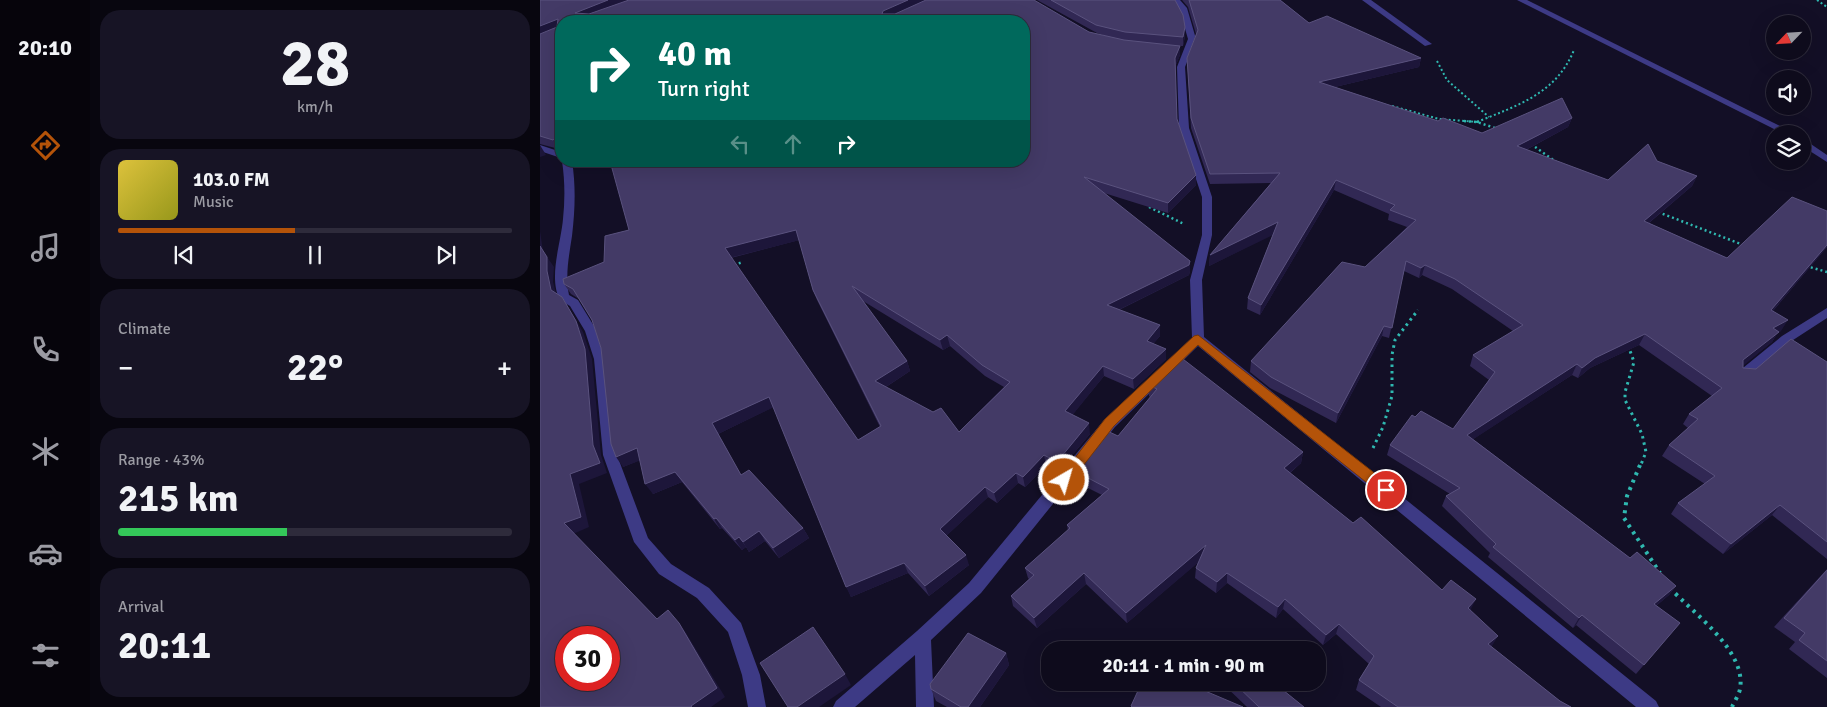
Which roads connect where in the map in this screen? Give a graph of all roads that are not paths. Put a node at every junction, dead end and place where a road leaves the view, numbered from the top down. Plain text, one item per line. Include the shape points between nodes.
1 (1176, 0) edge
2 (1366, 0) edge
3 (1521, 0) edge
4 (1428, 44) road end
5 (1774, 125) edge
6 (1811, 147) edge
7 (540, 148) edge
8 (555, 152) edge
9 (1827, 159) edge
10 (567, 167) edge
11 (1827, 312) edge
12 (1198, 339) junction
13 (1743, 375) edge
14 (923, 637) junction
15 (757, 707) edge
16 (842, 707) edge
17 (925, 707) edge
18 (1650, 707) edge

1 - 12 street via 1183,8 1192,39 1182,51 1184,128 1207,198 1206,236 1196,280
2 - 4 street
3 - 5 street
6 - 9 street
7 - 8 street
10 - 15 street via 569,215 560,272 561,288 564,297 574,303 591,331 600,358 610,455 624,496 642,542 665,569 703,593 735,628 751,675
11 - 13 street via 1786,339
12 - 14 street via 1110,422 975,588
12 - 18 street
14 - 16 street
14 - 17 street

